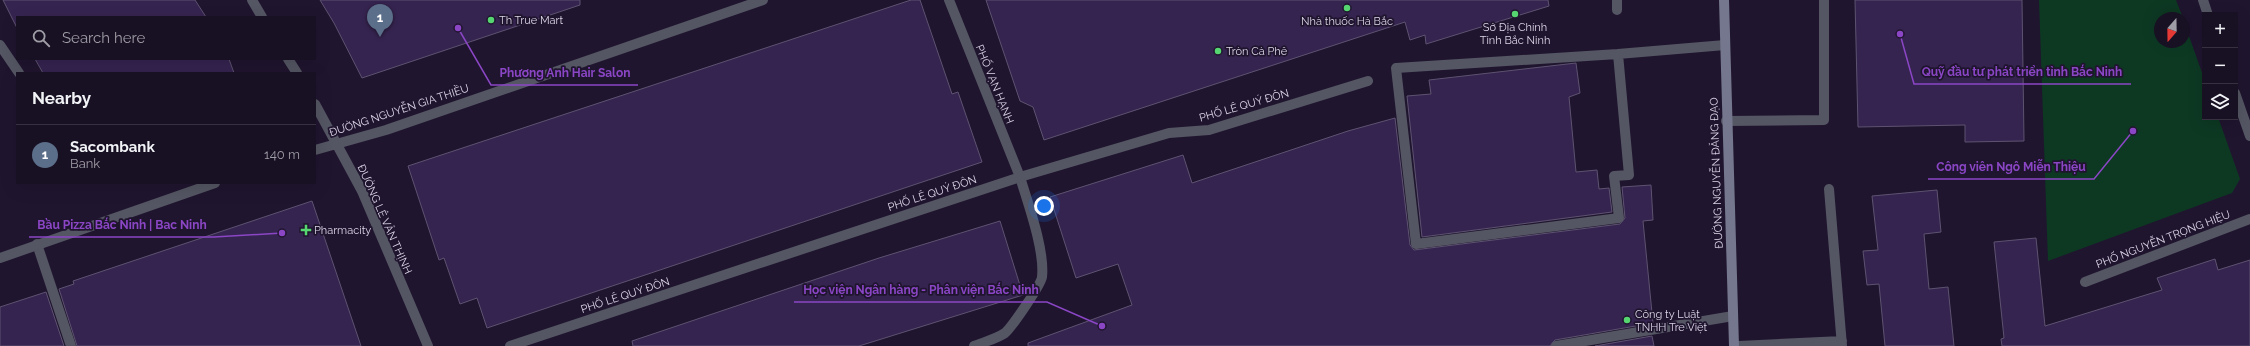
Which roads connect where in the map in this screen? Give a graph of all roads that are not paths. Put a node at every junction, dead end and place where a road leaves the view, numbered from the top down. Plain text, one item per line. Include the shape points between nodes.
1 (252, 0) edge
2 (763, 0) edge
3 (949, 0) edge
4 (1617, 0) edge
5 (1724, 0) edge
6 (1824, 0) edge
7 (2202, 0) edge
8 (1617, 10) dead end
9 (2207, 12) edge
10 (261, 16) edge
11 (0, 45) edge
12 (1725, 45) junction
13 (1618, 54) junction
14 (289, 60) edge
15 (18, 72) edge
16 (296, 72) edge
17 (1368, 82) dead end
18 (2238, 102) edge
19 (316, 106) edge
20 (1726, 121) junction
21 (2250, 136) edge
22 (337, 143) junction
23 (316, 150) edge
24 (1020, 177) junction
25 (212, 184) edge
26 (1829, 189) dead end
27 (2250, 219) edge
28 (37, 244) junction
29 (0, 258) edge
30 (2085, 282) dead end
31 (1733, 316) junction
32 (1842, 344) edge
33 (71, 346) edge
34 (428, 346) edge
35 (510, 346) edge
36 (974, 346) edge
37 (1556, 346) edge
38 (1734, 346) edge
39 (1739, 346) edge

1 - 10 street
2 - 22 street, ĐƯỜNG NGUYỄN GIA THIỀU via 386,130
3 - 24 street, PHỐ VẠN HẠNH
4 - 8 street
5 - 12 main road, ĐƯỜNG NGUYỄN ĐĂNG ĐẠO
6 - 20 street via 1824,120
7 - 9 street
11 - 15 street
12 - 13 street
12 - 20 main road, ĐƯỜNG NGUYỄN ĐĂNG ĐẠO
13 - 13 street via 1396,68 1416,244 1619,218 1614,176 1629,175
14 - 16 street
17 - 24 street, PHỐ LÊ QUÝ ĐÔN via 1209,130 1169,133
18 - 21 street
19 - 22 street, ĐƯỜNG LÊ VĂN THỊNH
20 - 31 main road, ĐƯỜNG NGUYỄN ĐĂNG ĐẠO
22 - 23 street, ĐƯỜNG NGUYỄN GIA THIỀU
22 - 34 street, ĐƯỜNG LÊ VĂN THỊNH via 362,193
24 - 35 street, PHỐ LÊ QUÝ ĐÔN
24 - 36 street, PHỐ VẠN HẠNH via 1042,262 1042,279 1028,303 1005,332
25 - 28 street
26 - 32 street
27 - 30 street, PHỐ NGUYỄN TRỌNG HIỆU
28 - 29 street
28 - 33 street
31 - 37 street
31 - 38 main road, ĐƯỜNG NGUYỄN ĐĂNG ĐẠO
32 - 39 street

